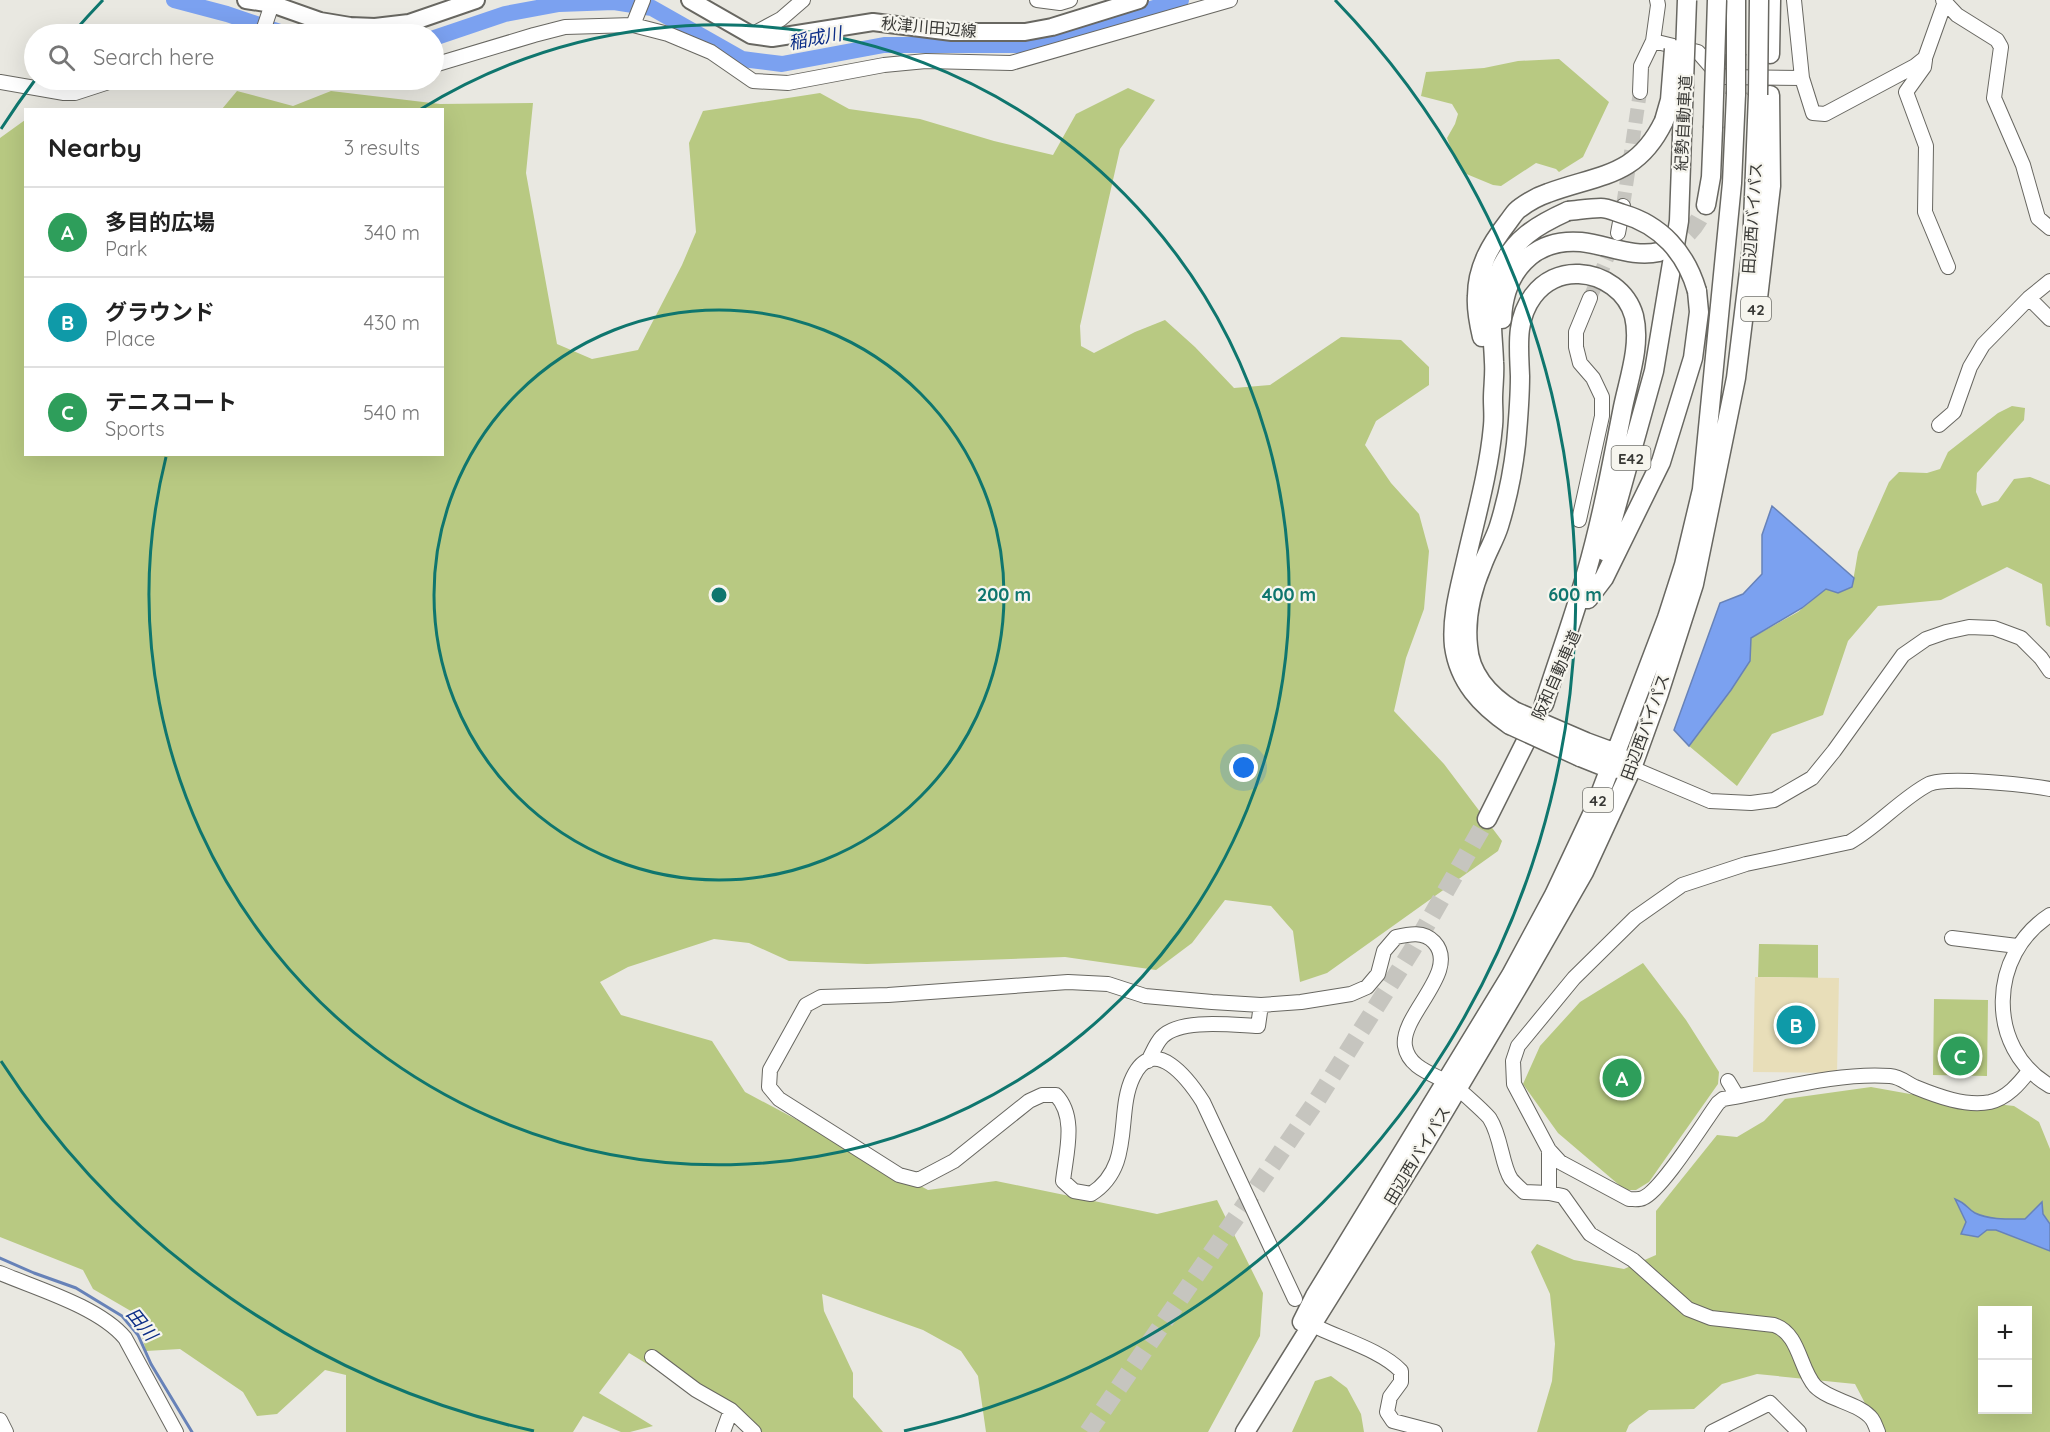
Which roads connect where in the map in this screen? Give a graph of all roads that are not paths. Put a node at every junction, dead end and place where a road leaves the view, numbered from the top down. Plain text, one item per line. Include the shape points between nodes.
1 (246, 0) edge
2 (477, 0) edge
3 (643, 0) edge
4 (690, 0) edge
5 (803, 0) edge
6 (1037, 0) edge
7 (1070, 0) edge
8 (1139, 0) edge
9 (1230, 0) edge
10 (1657, 0) edge
11 (1677, 0) edge
12 (1687, 0) edge
13 (1717, 0) edge
14 (1736, 0) edge
15 (1747, 0) edge
16 (1759, 0) edge
17 (1771, 0) edge
18 (1794, 0) edge
19 (1944, 1) edge
20 (270, 10) junction
21 (635, 21) junction
22 (265, 24) edge
23 (338, 24) edge
24 (401, 24) edge
25 (751, 35) junction
26 (1653, 41) junction
27 (1925, 58) junction
28 (444, 62) edge
29 (1802, 78) junction
30 (0, 82) edge
31 (24, 86) edge
32 (47, 90) edge
33 (84, 90) edge
34 (1640, 92) tunnel mouth
35 (1753, 95) junction
36 (1623, 206) tunnel mouth
37 (1706, 206) tunnel mouth
38 (2050, 228) edge
39 (1618, 233) tunnel mouth
40 (1667, 249) junction
41 (1948, 267) dead end
42 (2050, 280) edge
43 (1590, 298) tunnel mouth
44 (2029, 298) junction
45 (2050, 319) edge
46 (1493, 401) junction
47 (1939, 425) dead end
48 (1579, 520) dead end
49 (1487, 554) junction
50 (1588, 599) junction
51 (2050, 671) edge
52 (1544, 704) junction
53 (1512, 718) junction
54 (1613, 761) junction
55 (1632, 768) junction
56 (2050, 789) edge
57 (1487, 819) tunnel mouth
58 (2050, 915) edge
59 (1953, 938) dead end
60 (2017, 946) junction
61 (1261, 1005) junction
62 (1148, 1061) junction
63 (2029, 1071) junction
64 (1451, 1084) junction
65 (2050, 1086) edge
66 (1549, 1150) junction
67 (1549, 1192) junction
68 (0, 1273) edge
69 (1295, 1299) dead end
70 (1319, 1328) dead end
71 (652, 1357) dead end
72 (730, 1410) junction
73 (0, 1420) edge
74 (1730, 1428) edge
75 (6, 1432) edge
76 (176, 1432) edge
77 (723, 1432) edge
78 (754, 1432) edge
79 (1244, 1432) edge
80 (1435, 1432) edge
81 (1712, 1432) edge
82 (1799, 1432) edge
83 (1878, 1432) edge

1 - 20 main road
2 - 24 main road
3 - 21 street
4 - 25 main road, 秋津川田辺線
5 - 25 street via 781,19
6 - 7 street
8 - 25 main road, 秋津川田辺線 via 1025,32 952,32 873,22 772,38
9 - 21 street via 1011,63 926,61 788,82 753,81 711,52
10 - 26 street
11 - 46 highway, bridge via 1670,100 1656,138 1644,153 1625,166 1518,208 1492,243 1481,269 1477,295
12 - 40 highway, 紀勢自動車道 / E42, bridge via 1679,221
13 - 37 highway, bridge
14 - 35 highway, 42, bridge via 1736,54
15 - 35 highway, 田辺西バイパス / 42
16 - 35 highway, 田辺西バイパス / 42, bridge
17 - 35 highway, 42 via 1770,54
18 - 29 street
19 - 27 street
19 - 38 street via 2001,47 1994,98 2023,165 2038,218
20 - 22 street
20 - 23 main road
21 - 28 street via 566,27
26 - 29 street via 1698,52 1724,77
26 - 34 street via 1641,66
27 - 29 street via 1825,114 1813,112
27 - 41 street via 1924,68 1906,92 1926,146 1925,212
30 - 31 street
32 - 33 street
35 - 54 highway, 田辺西バイパス / 42 via 1732,183 1701,494 1667,618
35 - 55 highway, 田辺西バイパス / 42 via 1755,190 1736,378 1694,584
36 - 39 street
40 - 49 highway via 1650,254 1580,242 1560,243 1539,250 1511,278 1503,300 1501,327 1509,439
40 - 50 highway, 阪和自動車道 / E42 via 1650,390
42 - 44 street
43 - 48 street via 1576,332 1576,347 1580,363 1602,397 1602,416
44 - 45 street
44 - 47 street via 1983,345 1970,367 1954,412
46 - 50 highway, bridge via 1492,292 1510,250 1524,235 1568,211 1603,208 1639,218 1666,237 1683,257 1696,291 1697,336 1693,358 1661,462 1604,578
46 - 53 highway via 1485,478 1454,615 1454,644 1459,667 1472,691 1489,710
49 - 52 highway via 1499,526 1516,445 1522,315 1546,283 1573,274 1599,278 1619,291 1631,308 1636,348 1586,575
49 - 53 highway via 1468,611 1468,650 1485,689
50 - 52 highway, 阪和自動車道 / E42
51 - 55 street via 2021,638 1994,628 1969,627 1926,639 1903,656 1812,778 1774,800 1710,801
52 - 57 highway, 阪和自動車道 / E42
53 - 54 highway, bridge
54 - 55 highway
54 - 64 highway, 田辺西バイパス / 42 via 1554,896
55 - 64 highway, 田辺西バイパス / 42 via 1584,873 1525,975
56 - 66 street via 1945,781 1930,784 1850,842 1746,864 1682,885 1666,895 1635,918 1574,978 1518,1046 1513,1061 1514,1084
58 - 60 street via 2035,924
59 - 60 street
60 - 63 street via 2005,986 2003,1012 2012,1049
61 - 62 street via 1257,1026 1177,1028 1161,1037
61 - 62 street via 1145,996 1108,984 1068,982 821,997 806,1005 770,1070 769,1087 779,1099 850,1145 899,1175 918,1180 954,1161 1029,1101 1042,1095 1056,1095 1068,1115 1064,1181 1074,1191 1091,1194 1105,1183 1114,1168 1132,1078
61 - 64 street via 1351,994 1367,987 1378,974 1384,951 1396,938 1421,934 1439,947 1441,962 1438,976 1406,1030 1405,1046 1422,1070
62 - 69 street via 1162,1060 1179,1070 1203,1101
63 - 65 street
63 - 66 street via 2015,1089 1983,1102 1948,1098 1901,1078 1882,1076 1809,1082 1730,1097 1653,1192 1642,1199 1629,1199 1575,1171
64 - 67 street via 1489,1117 1510,1178 1524,1192
64 - 79 highway, 田辺西バイパス / 42 via 1424,1145
66 - 67 street
67 - 83 street via 1563,1196 1590,1234 1633,1260 1688,1309 1711,1318 1784,1328 1814,1384 1825,1394 1872,1418
68 - 76 street via 97,1314 115,1326
70 - 80 street via 1395,1365 1401,1371 1401,1382 1390,1397 1387,1412 1393,1421
71 - 72 street
72 - 77 street
72 - 78 street
73 - 75 street
74 - 81 street
74 - 82 street via 1770,1403

